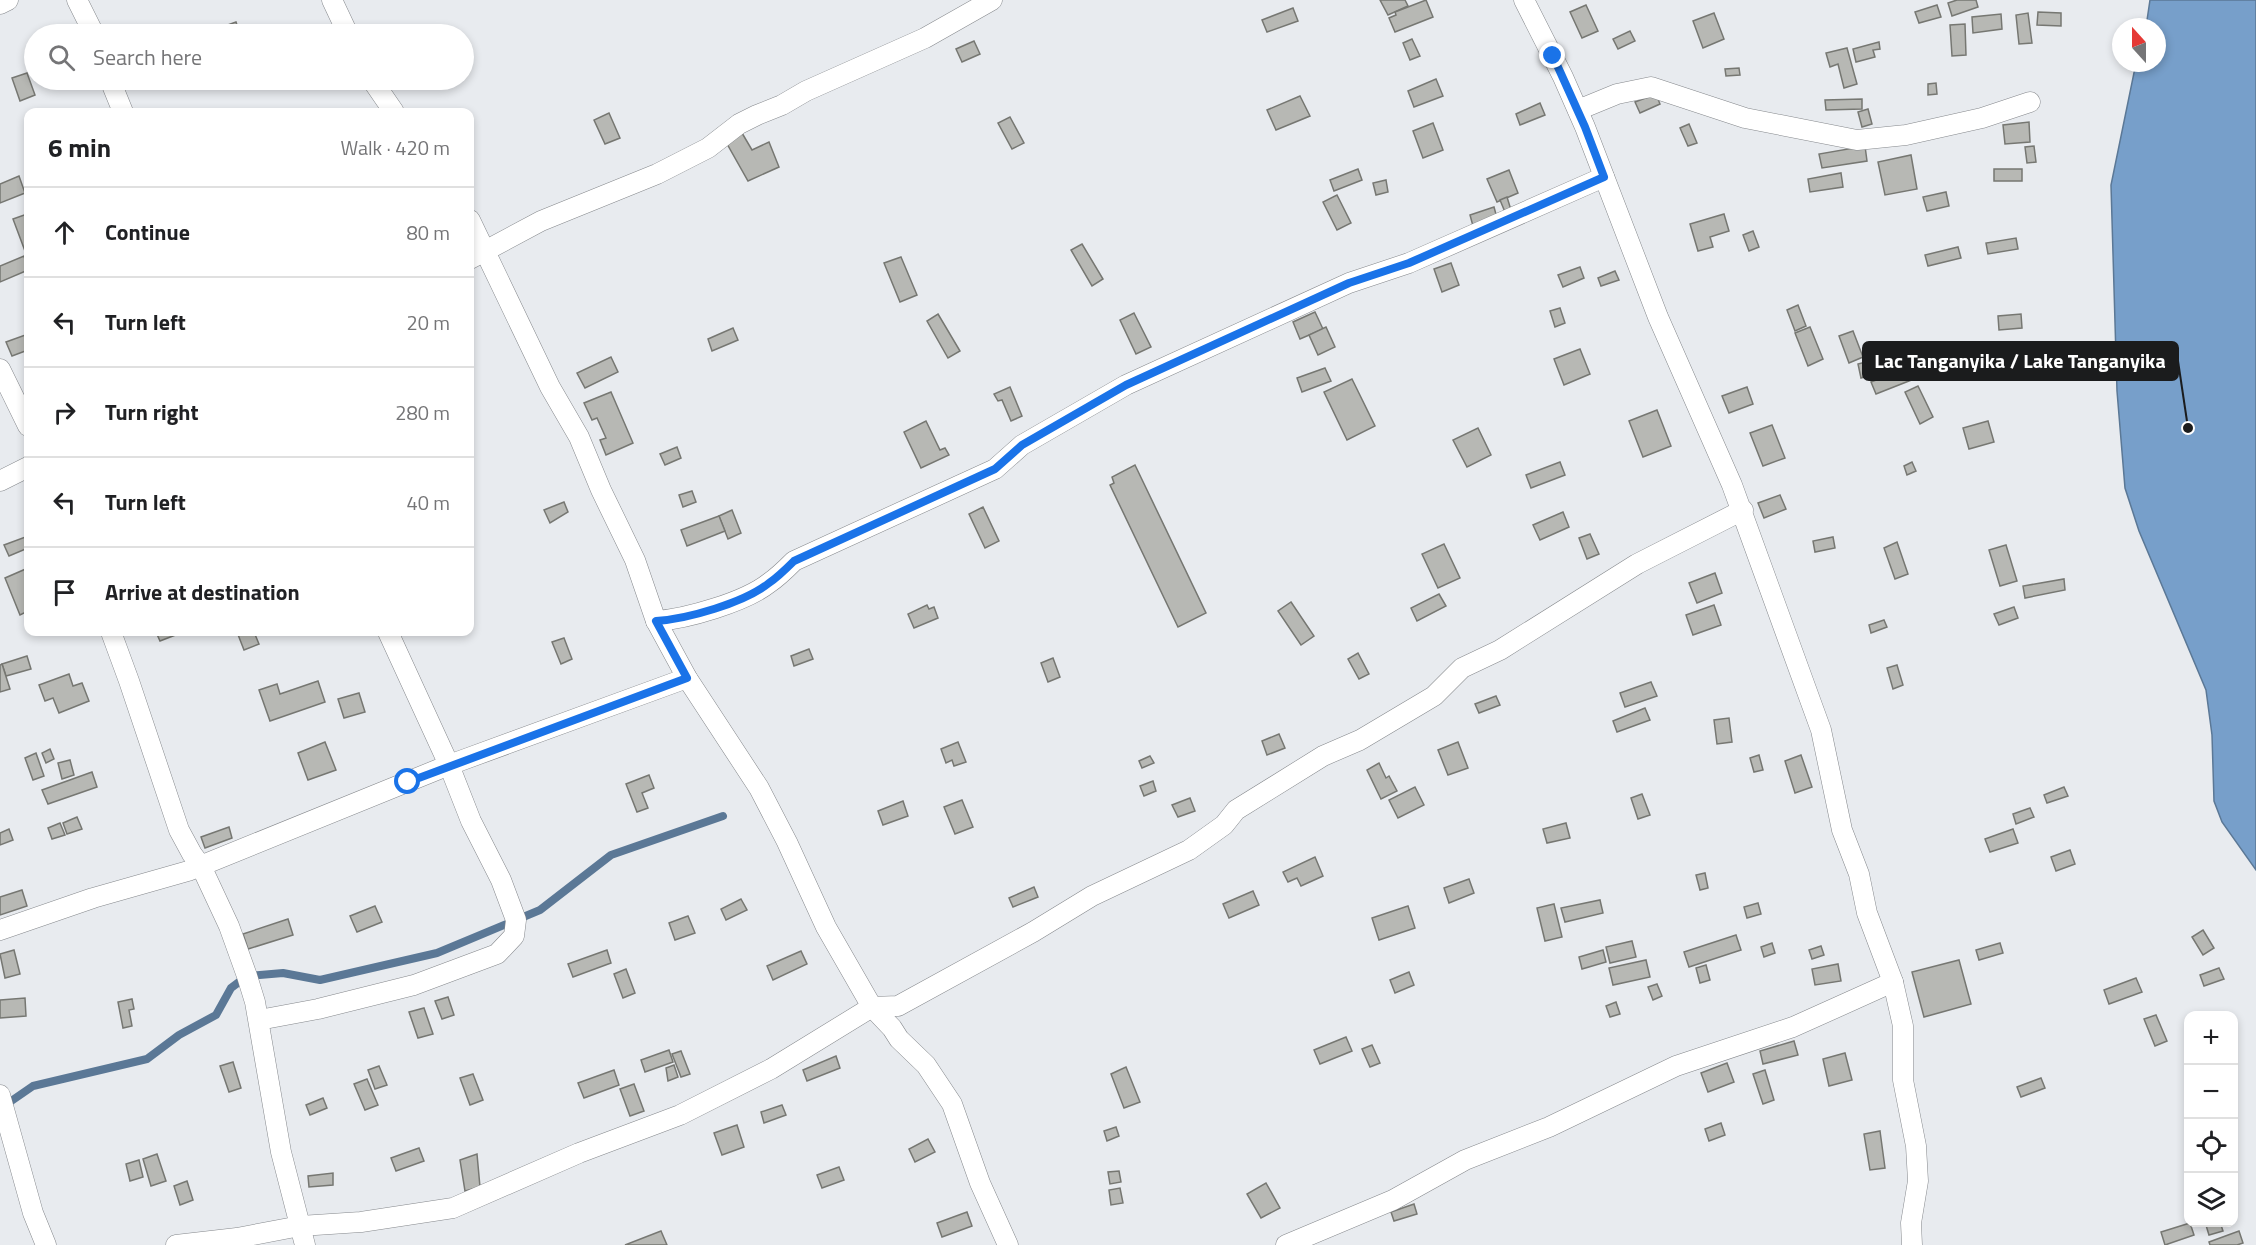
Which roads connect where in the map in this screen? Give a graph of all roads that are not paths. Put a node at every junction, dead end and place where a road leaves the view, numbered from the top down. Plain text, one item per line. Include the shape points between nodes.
1 (8, 0) edge
2 (78, 0) edge
3 (332, 0) edge
4 (992, 0) edge
5 (1524, 0) edge
6 (0, 4) edge
7 (89, 24) edge
8 (343, 24) edge
9 (114, 90) edge
10 (379, 90) edge
11 (2030, 102) dead end
12 (121, 108) edge
13 (391, 108) edge
14 (1578, 110) junction
15 (1604, 177) junction
16 (474, 241) edge
17 (477, 256) edge
18 (0, 369) edge
19 (24, 418) edge
20 (24, 469) edge
21 (0, 481) edge
22 (1743, 510) junction
23 (656, 621) junction
24 (112, 636) edge
25 (390, 636) edge
26 (687, 678) junction
27 (449, 765) junction
28 (201, 866) junction
29 (0, 930) edge
30 (1893, 982) junction
31 (872, 1007) junction
32 (259, 1020) junction
33 (0, 1095) edge
34 (300, 1226) junction
35 (46, 1245) edge
36 (176, 1245) edge
37 (305, 1245) edge
38 (1008, 1245) edge
39 (1286, 1245) edge
40 (1912, 1245) edge

1 - 6 street
2 - 7 street
3 - 8 street
4 - 17 street via 925,38 739,124 708,148 657,174 541,221
5 - 14 street
9 - 12 street
10 - 13 street
11 - 14 street via 1982,118 1906,135 1857,140 1745,118 1651,87 1617,94
14 - 15 street
15 - 22 street via 1658,317
15 - 23 street via 1409,263 1349,283 1126,385 1022,445 995,469 794,561 753,593 689,617
16 - 17 street
17 - 23 street via 579,436 635,561
18 - 19 street
20 - 21 street
22 - 30 street via 1821,730 1842,830
22 - 31 street via 1637,564 1500,650 1462,668 1434,696 1360,740 1323,756 1236,810 1224,825 1189,850 1092,896 898,1006
23 - 26 street
24 - 28 street via 179,830
25 - 27 street
26 - 27 street
26 - 31 street via 759,788 826,927
27 - 28 street
27 - 32 street via 471,821 501,880 516,920 514,936 497,954 414,985
28 - 29 street
28 - 32 street via 248,976
30 - 39 street via 1793,1028 1676,1066 1549,1127 1465,1160 1393,1200
30 - 40 street via 1904,1026 1903,1080 1916,1146 1918,1181 1911,1223
31 - 34 street via 771,1069 680,1115 579,1153 453,1208 361,1222
31 - 38 street via 926,1065 947,1095
32 - 34 street via 271,1099
33 - 35 street via 33,1213
34 - 36 street
34 - 37 street

